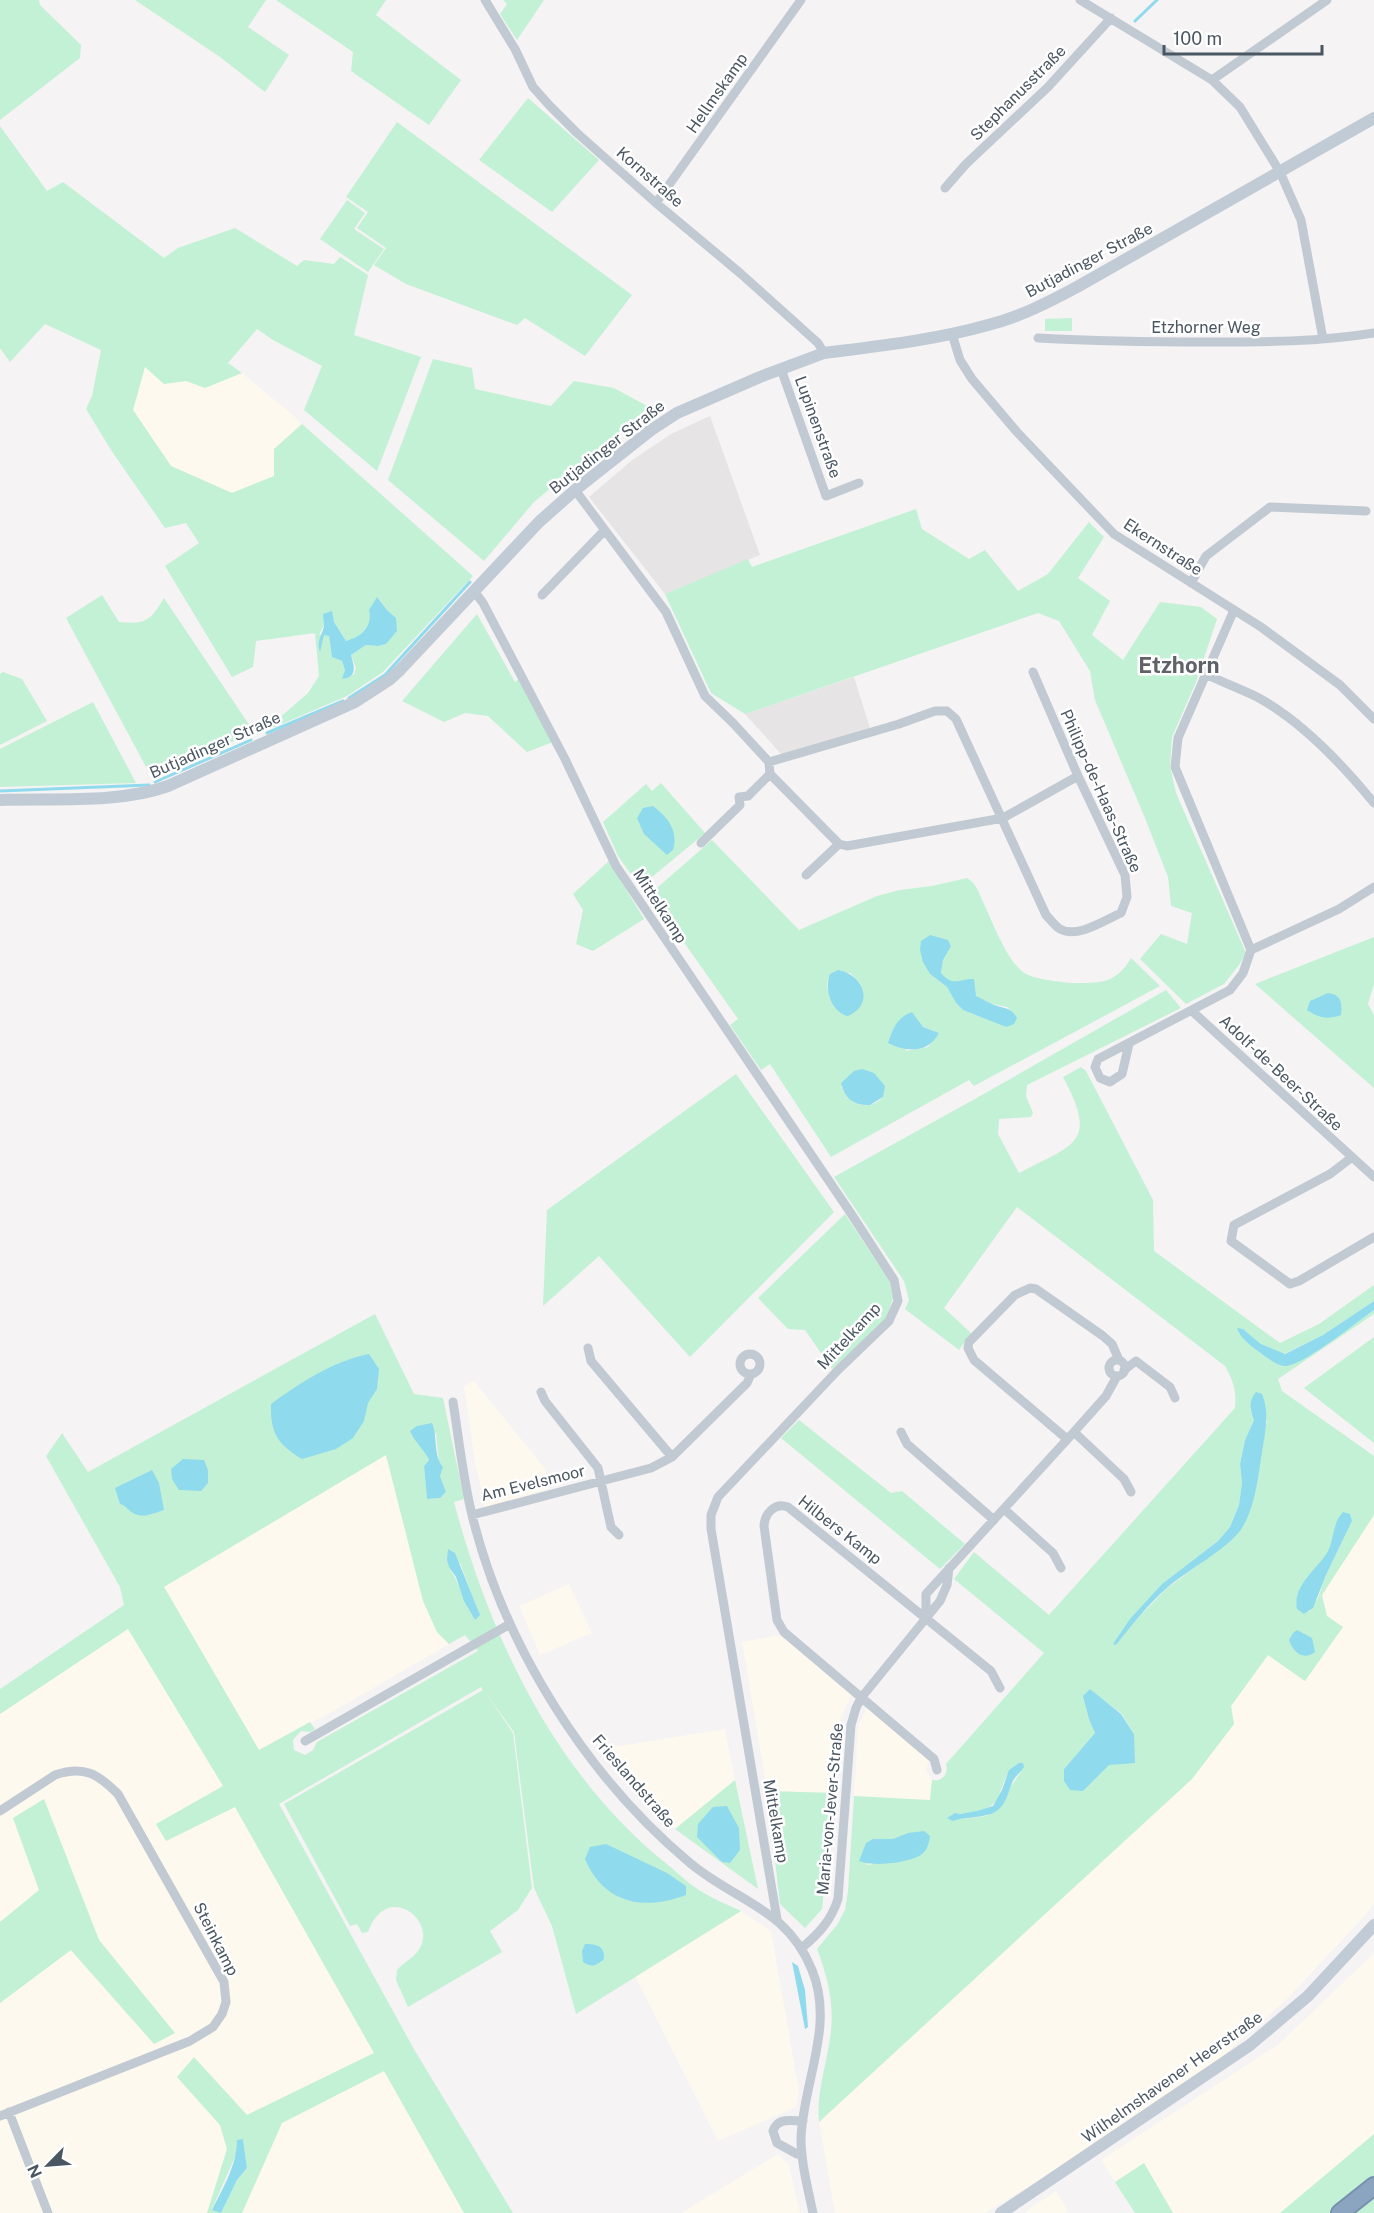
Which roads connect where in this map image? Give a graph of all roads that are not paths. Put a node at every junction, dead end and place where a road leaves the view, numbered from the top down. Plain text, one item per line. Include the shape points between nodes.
1 (485, 0) edge
2 (801, 0) edge
3 (1080, 0) edge
4 (1327, 0) edge
5 (1111, 18) junction
6 (1212, 80) junction
7 (1374, 118) edge
8 (1280, 172) junction
9 (945, 188) dead end
10 (656, 203) junction
11 (1374, 333) edge
12 (952, 334) junction
13 (1038, 338) dead end
14 (1323, 339) junction
15 (824, 353) junction
16 (781, 369) junction
17 (859, 483) dead end
18 (574, 490) junction
19 (1366, 511) dead end
20 (604, 531) junction
21 (1191, 583) junction
22 (474, 591) junction
23 (542, 595) dead end
24 (1234, 610) junction
25 (1033, 672) dead end
26 (1206, 674) junction
27 (1374, 719) edge
28 (769, 762) junction
29 (770, 774) junction
30 (1078, 776) junction
31 (0, 800) edge
32 (1374, 803) edge
33 (1003, 818) junction
34 (701, 843) dead end
35 (839, 844) junction
36 (807, 875) dead end
37 (1374, 886) edge
38 (1251, 950) junction
39 (1192, 1011) junction
40 (1129, 1044) dead end
41 (1351, 1158) junction
42 (1374, 1177) edge
43 (1374, 1237) edge
44 (588, 1348) dead end
45 (1119, 1360) junction
46 (1120, 1373) junction
47 (751, 1374) dead end
48 (541, 1392) dead end
49 (1175, 1398) dead end
50 (453, 1402) dead end
51 (901, 1432) dead end
52 (1070, 1436) junction
53 (672, 1457) junction
54 (601, 1481) junction
55 (1131, 1492) dead end
56 (1004, 1509) junction
57 (472, 1515) junction
58 (994, 1520) junction
59 (620, 1535) dead end
60 (949, 1568) junction
61 (1061, 1568) dead end
62 (926, 1619) junction
63 (510, 1624) junction
64 (1000, 1688) dead end
65 (861, 1698) junction
66 (305, 1741) dead end
67 (937, 1770) dead end
68 (0, 1811) edge
69 (777, 1919) junction
70 (1374, 1925) edge
71 (802, 1948) junction
72 (4, 2114) edge
73 (803, 2121) junction
74 (802, 2154) junction
75 (1374, 2186) edge
76 (48, 2213) edge
77 (813, 2213) edge
78 (1001, 2213) edge
79 (1340, 2213) edge

1 - 10 street, Kornstraße via 533,87 577,133
2 - 10 street, Hellmskamp
3 - 5 street
4 - 6 street
5 - 6 street
5 - 9 street, Stephanusstraße via 1048,87
6 - 8 street via 1240,107
7 - 8 street, Butjadinger Straße
8 - 12 street, Butjadinger Straße via 1053,300 990,325
8 - 14 street via 1301,220
10 - 15 street, Kornstraße via 740,273 818,343
11 - 14 street, Etzhorner Weg
12 - 15 street, Butjadinger Straße
12 - 21 street, Ekernstraße via 960,360 972,379 1100,521
13 - 14 street, Etzhorner Weg via 1142,342
15 - 16 street, Butjadinger Straße
16 - 17 street, Lupinenstraße via 826,496
16 - 18 street, Butjadinger Straße via 677,413
18 - 20 street
18 - 22 street, Butjadinger Straße
19 - 21 street via 1270,507 1206,556
20 - 23 street
20 - 28 street via 666,612 705,696
21 - 24 street, Ekernstraße
22 - 31 street, Butjadinger Straße via 381,686 355,702 168,786 114,797
22 - 69 street, Mittelkamp via 566,759 616,866 894,1280 898,1301 889,1321 718,1497 711,1515
24 - 26 street
24 - 27 street, Ekernstraße via 1340,685
25 - 30 street, Philipp-de-Haas-Straße
26 - 32 street via 1257,698 1301,729
26 - 38 street via 1178,738 1175,767
28 - 29 street
28 - 33 street, Philipp-de-Haas-Straße via 935,711 947,711 956,719
29 - 34 street via 748,796 739,796 740,805
29 - 35 street
30 - 33 street
30 - 33 street, Philipp-de-Haas-Straße via 1125,875 1127,897 1120,913 1076,931 1061,930 1046,915
33 - 35 street via 847,846
35 - 36 street
37 - 38 street via 1339,909
38 - 39 street via 1243,973 1230,990
39 - 40 street
39 - 41 street, Adolf-de-Beer-Straße
41 - 42 street, Adolf-de-Beer-Straße
41 - 43 street via 1330,1174 1234,1225 1231,1241 1290,1284
44 - 53 street via 591,1361
45 - 46 street via 1124,1365
45 - 46 street, Maria-von-Jever-Straße via 1109,1367 1110,1372
45 - 52 street via 1112,1344 1103,1336 1030,1288 1015,1294 969,1342 975,1360
46 - 49 street via 1136,1361 1170,1387
46 - 52 street, Maria-von-Jever-Straße via 1106,1396
47 - 53 street, Am Evelsmoor via 747,1383
48 - 54 street, Am Evelsmoor via 598,1468
50 - 57 street, Frieslandstraße
51 - 58 street via 907,1444
52 - 55 street via 1124,1479
52 - 56 street, Maria-von-Jever-Straße
53 - 54 street, Am Evelsmoor via 651,1468
54 - 57 street, Am Evelsmoor
54 - 59 street, Am Evelsmoor via 611,1527
56 - 58 street, Maria-von-Jever-Straße
56 - 61 street via 1053,1553
57 - 63 street, Frieslandstraße
58 - 60 street, Maria-von-Jever-Straße
60 - 62 street, Maria-von-Jever-Straße via 944,1593
60 - 62 street, Maria-von-Jever-Straße via 927,1594
62 - 64 street via 991,1671
62 - 65 street, Maria-von-Jever-Straße
62 - 65 street, Hilbers Kamp via 788,1507 769,1511 764,1526 780,1627
63 - 66 street
63 - 69 street, Frieslandstraße via 559,1713 626,1799 690,1863
65 - 67 street via 934,1759
65 - 71 street, Maria-von-Jever-Straße via 851,1725 838,1899 824,1929
68 - 72 street, Steinkamp via 65,1772 87,1772 105,1781 118,1794 204,1945 224,1982 226,2002 213,2027 190,2042
69 - 71 street
70 - 78 street, Wilhelmshavener Heerstraße via 1308,1996 1251,2045
71 - 73 street via 813,1972 820,2028
72 - 76 street, Steinkamp
73 - 74 street
73 - 74 street via 782,2121 773,2131 777,2143
74 - 77 street
75 - 79 highway

